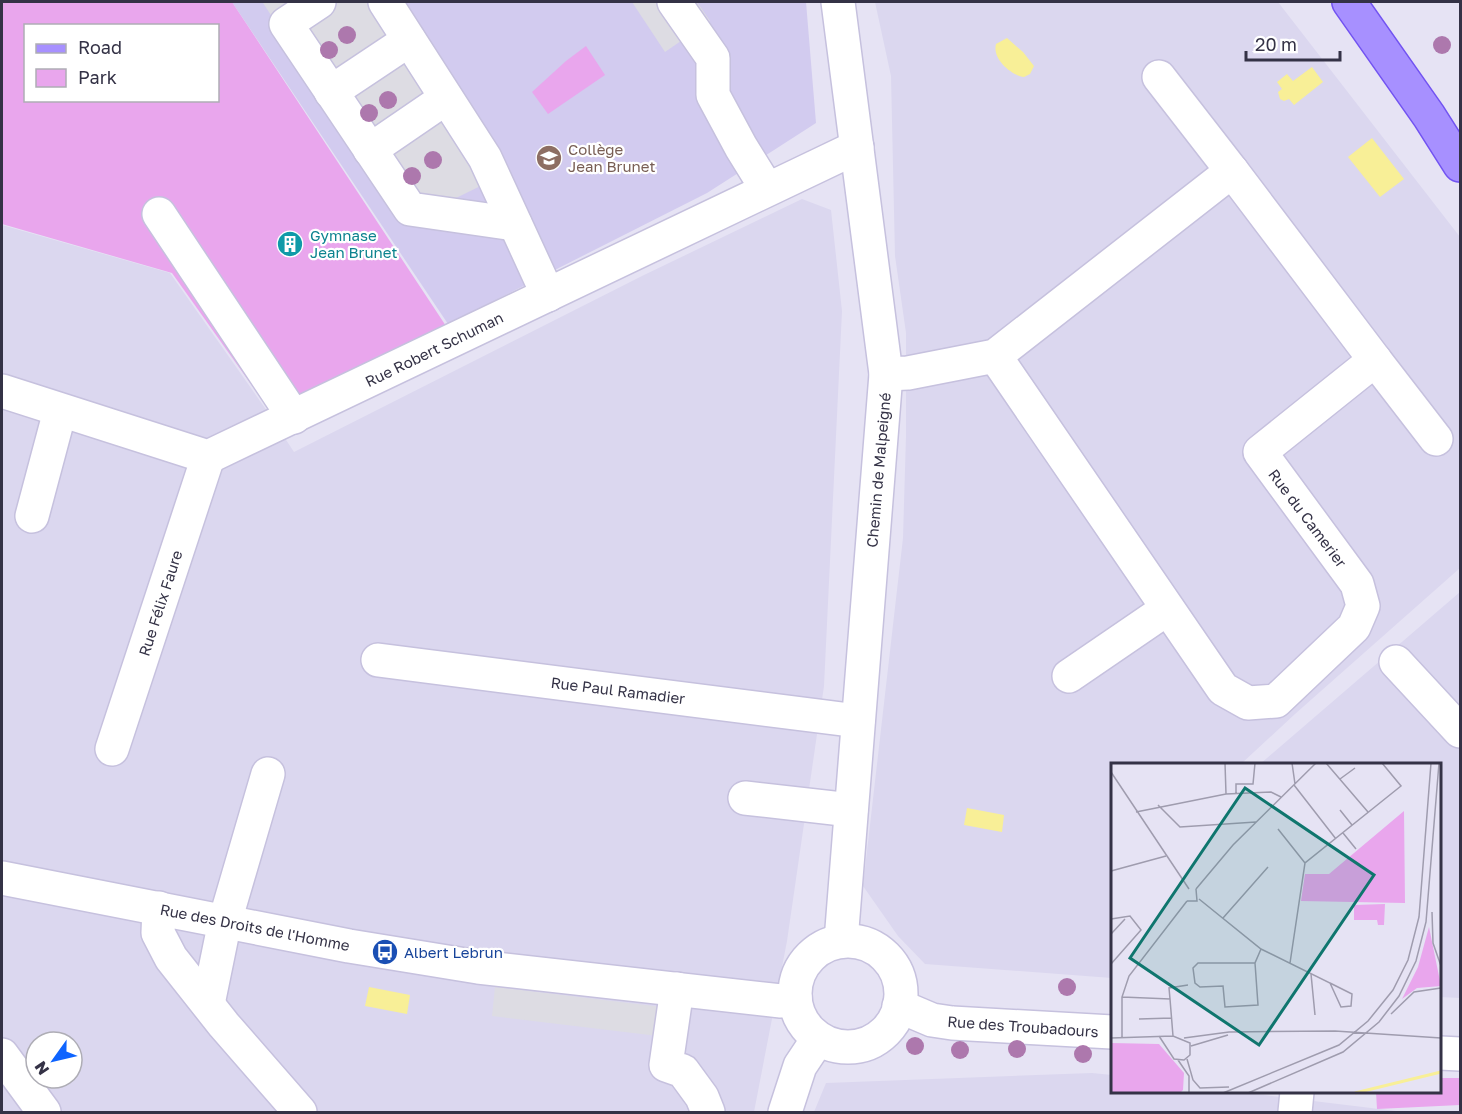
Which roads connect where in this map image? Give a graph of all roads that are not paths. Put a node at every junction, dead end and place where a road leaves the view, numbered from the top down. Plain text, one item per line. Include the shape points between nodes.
1 (319, 2) edge
2 (385, 2) edge
3 (674, 2) edge
4 (838, 2) edge
5 (1349, 2) edge
6 (409, 39) junction
7 (1159, 77) dead end
8 (331, 92) junction
9 (446, 98) junction
10 (1429, 116) junction
11 (857, 147) junction
12 (370, 150) junction
13 (1461, 150) edge
14 (1461, 165) edge
15 (1232, 171) junction
16 (767, 189) junction
17 (159, 214) dead end
18 (515, 224) junction
19 (548, 295) junction
20 (995, 356) junction
21 (1375, 360) junction
22 (886, 374) junction
23 (2, 391) edge
24 (60, 411) junction
25 (294, 417) junction
26 (1436, 439) dead end
27 (208, 458) junction
28 (32, 516) dead end
29 (1167, 609) junction
30 (378, 660) dead end
31 (1395, 662) dead end
32 (1069, 676) dead end
33 (858, 721) junction
34 (1461, 731) edge
35 (112, 749) dead end
36 (268, 774) dead end
37 (745, 798) dead end
38 (851, 810) junction
39 (2, 878) edge
40 (159, 908) junction
41 (225, 921) junction
42 (841, 941) junction
43 (677, 989) junction
44 (795, 997) junction
45 (208, 1004) junction
46 (900, 1006) junction
47 (1111, 1032) edge
48 (818, 1039) junction
49 (1441, 1053) edge
50 (1461, 1054) edge
51 (2, 1055) edge
52 (1297, 1093) edge
53 (44, 1113) edge
54 (300, 1113) edge
55 (708, 1113) edge
56 (785, 1113) edge
57 (1295, 1113) edge

1 - 8 street via 286,24
2 - 6 street
3 - 16 street via 713,58 713,95
4 - 11 street, Chemin de Malpeigné
5 - 10 main road
6 - 8 street
6 - 9 street
7 - 15 street
8 - 12 street
9 - 12 street
9 - 18 street via 485,158
10 - 13 main road
10 - 14 main road
11 - 16 street, Rue Robert Schuman
11 - 22 street, Chemin de Malpeigné
12 - 18 street via 410,209
15 - 20 street
15 - 21 street
16 - 19 street, Rue Robert Schuman
17 - 25 street
18 - 19 street
19 - 25 street, Rue Robert Schuman
20 - 22 street
20 - 29 street, Rue du Camerier
21 - 26 street
21 - 29 street, Rue du Camerier via 1260,452 1357,584 1363,606 1354,627 1276,701 1248,703 1223,690
22 - 33 street, Chemin de Malpeigné
23 - 24 street
24 - 27 street
24 - 28 street
25 - 27 street, Rue Robert Schuman
27 - 35 street, Rue Félix Faure
29 - 32 street
30 - 33 street, Rue Paul Ramadier
31 - 34 street
33 - 38 street, Chemin de Malpeigné
36 - 41 street
37 - 38 street
38 - 42 street, Chemin de Malpeigné
39 - 40 street, Rue des Droits de l'Homme
40 - 41 street, Rue des Droits de l'Homme
40 - 45 street via 158,933 171,958
41 - 43 street, Rue des Droits de l'Homme via 478,967
41 - 45 street
42 - 44 street via 822,947 807,960 799,971
42 - 46 street via 858,941 887,958 899,980
43 - 44 street, Rue des Droits de l'Homme via 781,1001
43 - 55 street via 666,1065 683,1071 702,1097
44 - 48 street via 806,1028
45 - 54 street
46 - 47 street, Rue des Troubadours via 932,1020 952,1023
46 - 48 street via 886,1031 861,1046 832,1045
48 - 56 street via 800,1066
49 - 50 street
51 - 53 street
52 - 57 street

